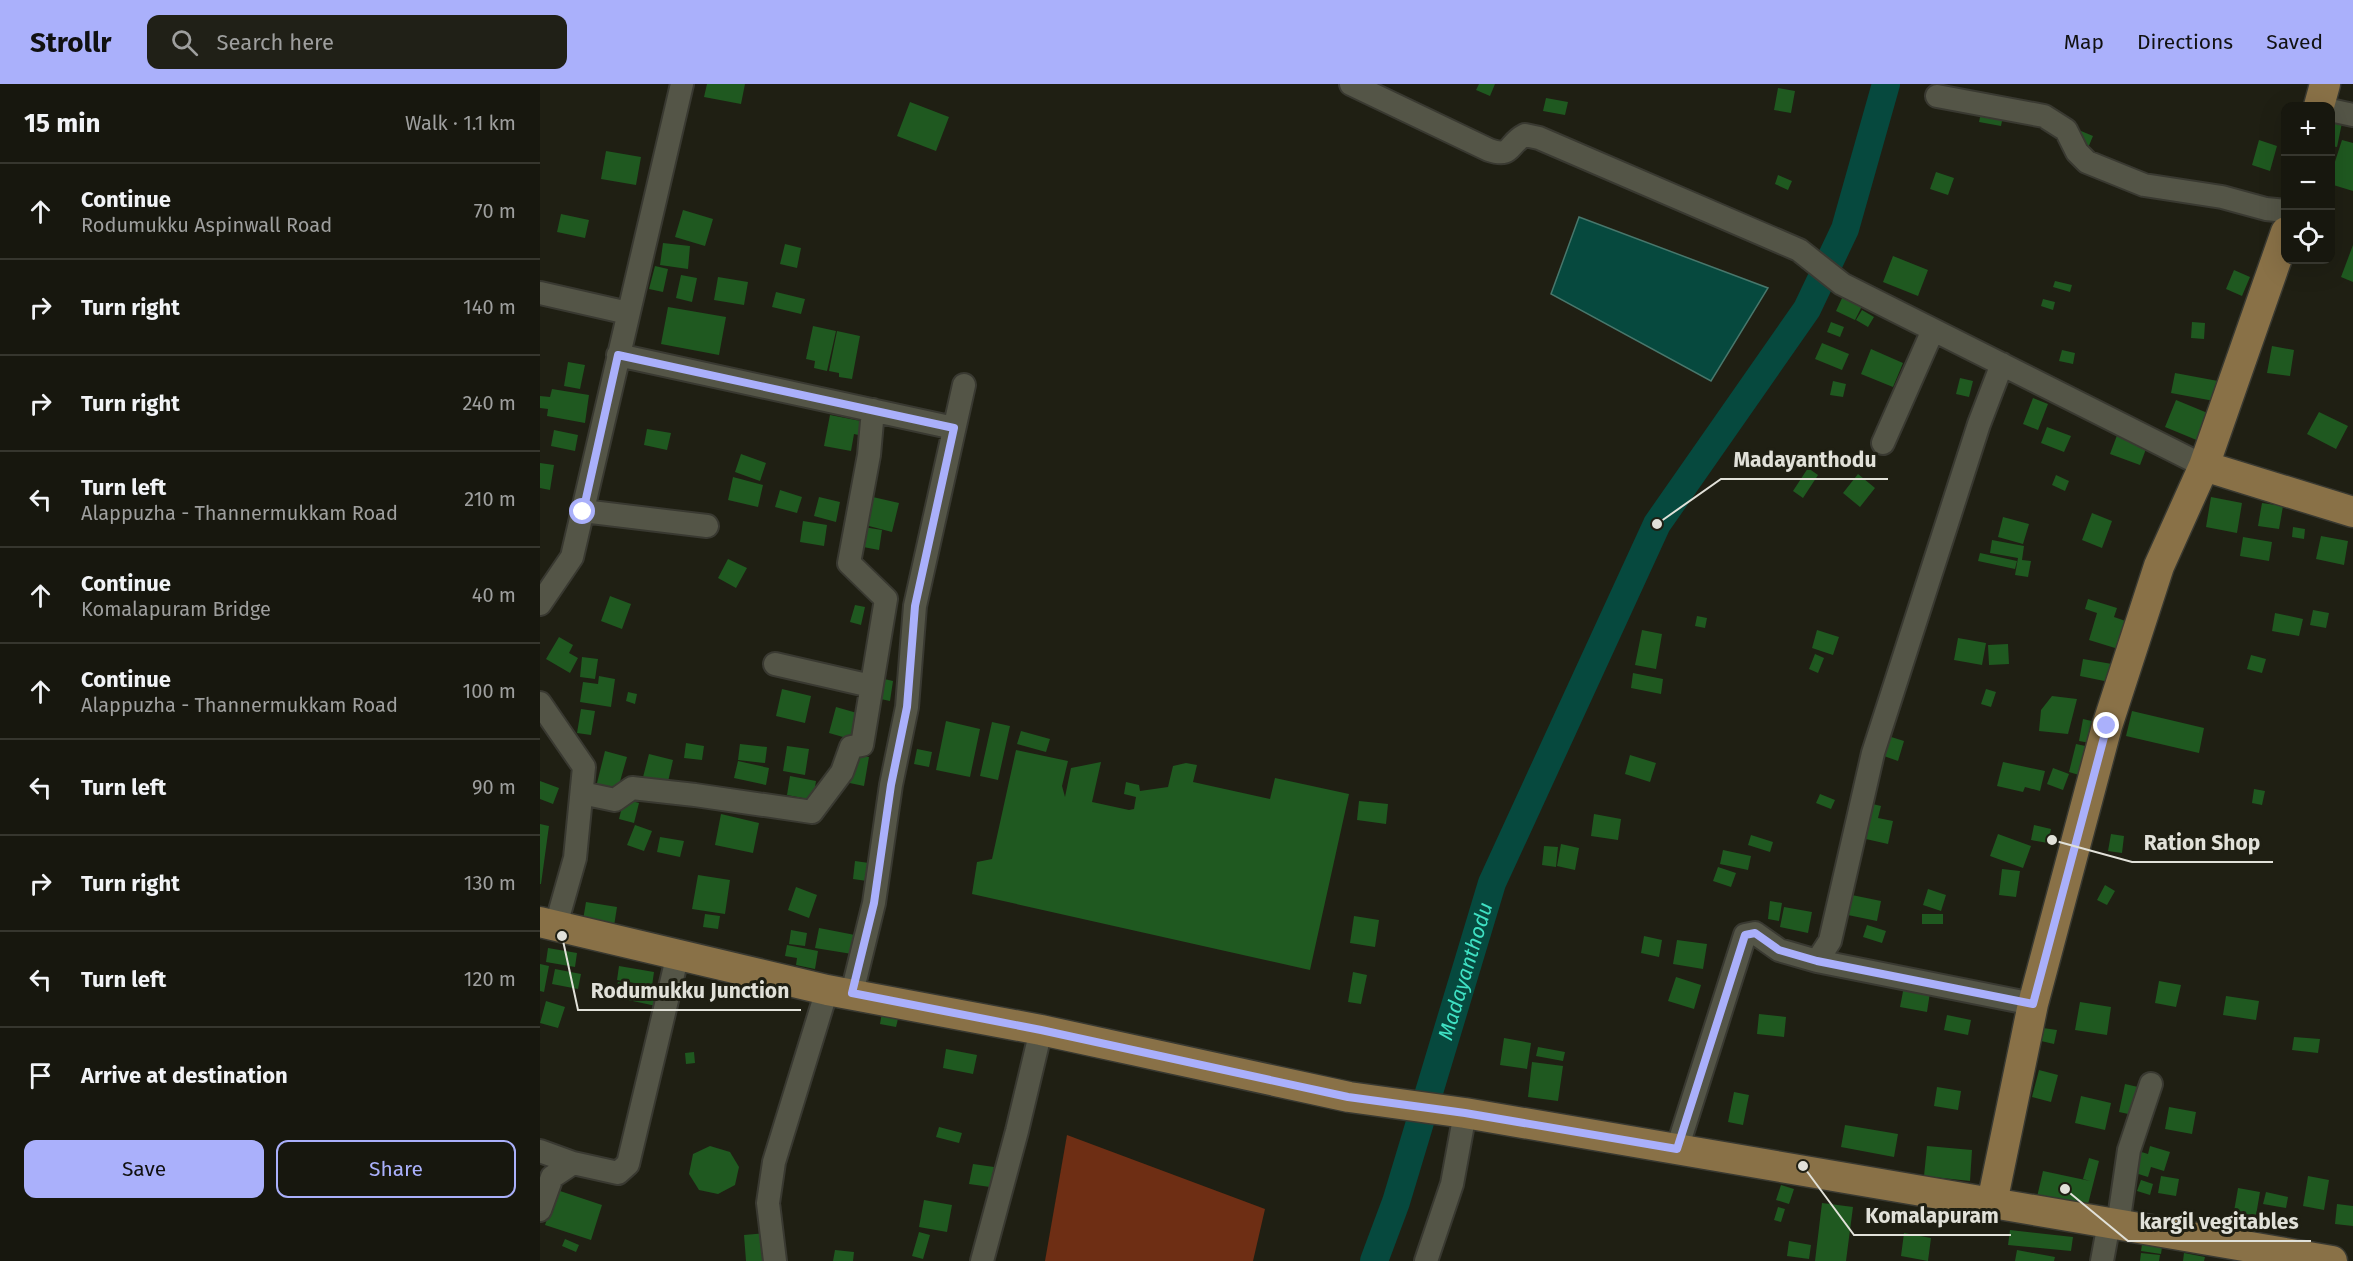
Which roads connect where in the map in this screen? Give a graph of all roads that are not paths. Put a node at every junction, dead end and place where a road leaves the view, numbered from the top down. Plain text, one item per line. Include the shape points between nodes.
1 (682, 84) edge
2 (1351, 84) edge
3 (2325, 84) edge
4 (1937, 96) dead end
5 (2320, 102) edge
6 (2335, 111) edge
7 (2353, 115) edge
8 (2281, 210) edge
9 (2281, 246) edge
10 (540, 293) edge
11 (628, 313) junction
12 (1933, 330) junction
13 (618, 355) junction
14 (2002, 364) junction
15 (964, 385) dead end
16 (873, 410) junction
17 (954, 428) junction
18 (1883, 442) dead end
19 (2204, 466) junction
20 (583, 512) junction
21 (2353, 512) edge
22 (707, 526) dead end
23 (540, 604) edge
24 (775, 664) dead end
25 (871, 686) junction
26 (540, 703) edge
27 (582, 793) junction
28 (548, 924) edge
29 (678, 954) junction
30 (1817, 961) junction
31 (839, 992) junction
32 (2033, 1004) junction
33 (1041, 1030) junction
34 (2151, 1084) dead end
35 (1459, 1112) junction
36 (1677, 1149) junction
37 (540, 1151) edge
38 (573, 1163) junction
39 (1992, 1203) junction
40 (540, 1210) edge
41 (2113, 1224) junction
42 (775, 1261) edge
43 (982, 1261) edge
44 (1426, 1261) edge
45 (2102, 1261) edge
46 (2332, 1261) edge

1 - 11 street
2 - 12 street via 1502,154 1525,135 1539,138 1799,250 1842,284
3 - 5 main road
4 - 8 street via 2044,116 2066,130 2087,162 2144,185
6 - 7 street
9 - 19 main road
10 - 11 street
11 - 13 street
12 - 14 street
12 - 18 street
13 - 16 street
13 - 20 street
14 - 19 street
14 - 30 street via 1979,424 1874,753 1830,941
15 - 17 street
16 - 17 street
16 - 25 street via 869,455 849,563 886,599
17 - 31 street via 915,606 907,707 874,903
19 - 21 main road
19 - 32 main road via 2159,566 2107,726
20 - 22 street
20 - 23 street via 572,557
24 - 25 street
25 - 27 street via 862,745 851,747 842,772 812,812 632,788 615,800
26 - 27 street via 584,767
27 - 28 street via 575,858
28 - 29 main road
29 - 31 main road
29 - 38 street via 628,1164 618,1173
30 - 32 street
30 - 36 street via 1779,950 1755,933 1745,935
31 - 33 main road
31 - 42 street via 774,1162 768,1203
32 - 39 main road
33 - 35 main road via 1348,1097
33 - 43 street
34 - 41 street via 2129,1150
35 - 36 main road
35 - 44 street via 1452,1184
36 - 39 main road
37 - 38 street
38 - 40 street via 552,1176
39 - 41 main road
41 - 45 street
41 - 46 main road

